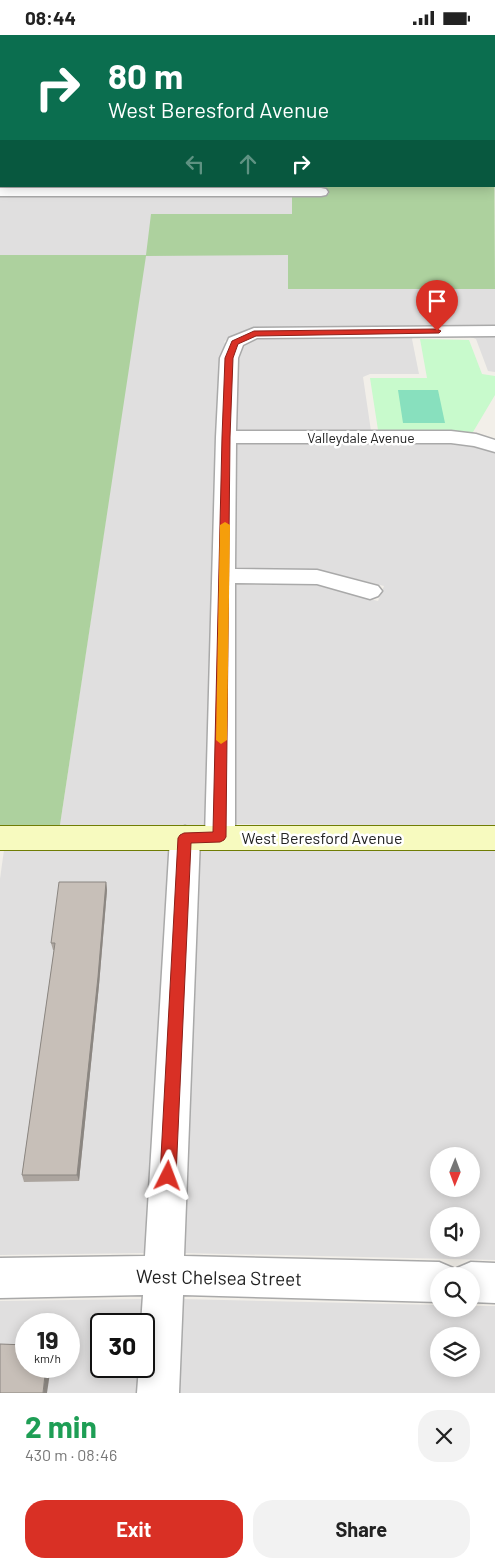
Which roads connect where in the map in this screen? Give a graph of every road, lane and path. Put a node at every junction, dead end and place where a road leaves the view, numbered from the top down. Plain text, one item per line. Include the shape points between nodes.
1 (205, 190) edge
2 (322, 192) dead end
3 (0, 193) edge
4 (495, 331) edge
5 (226, 437) junction
6 (495, 446) edge
7 (225, 576) junction
8 (370, 591) dead end
9 (220, 837) junction
10 (0, 838) edge
11 (184, 838) junction
12 (495, 838) edge
13 (163, 1275) junction
14 (0, 1278) edge
15 (430, 1282) edge
16 (480, 1282) edge
17 (495, 1283) edge
18 (158, 1393) edge

1 - 2 street
1 - 3 street
4 - 5 street via 254,333 235,342 229,358
5 - 6 street, Valleydale Avenue via 451,437
5 - 7 street
7 - 8 street via 317,577
7 - 9 street
9 - 11 street, West Beresford Avenue
9 - 12 street, West Beresford Avenue
10 - 11 street, West Beresford Avenue
11 - 13 street
13 - 14 street, West Chelsea Street
13 - 15 street, West Chelsea Street
13 - 18 street
16 - 17 street

